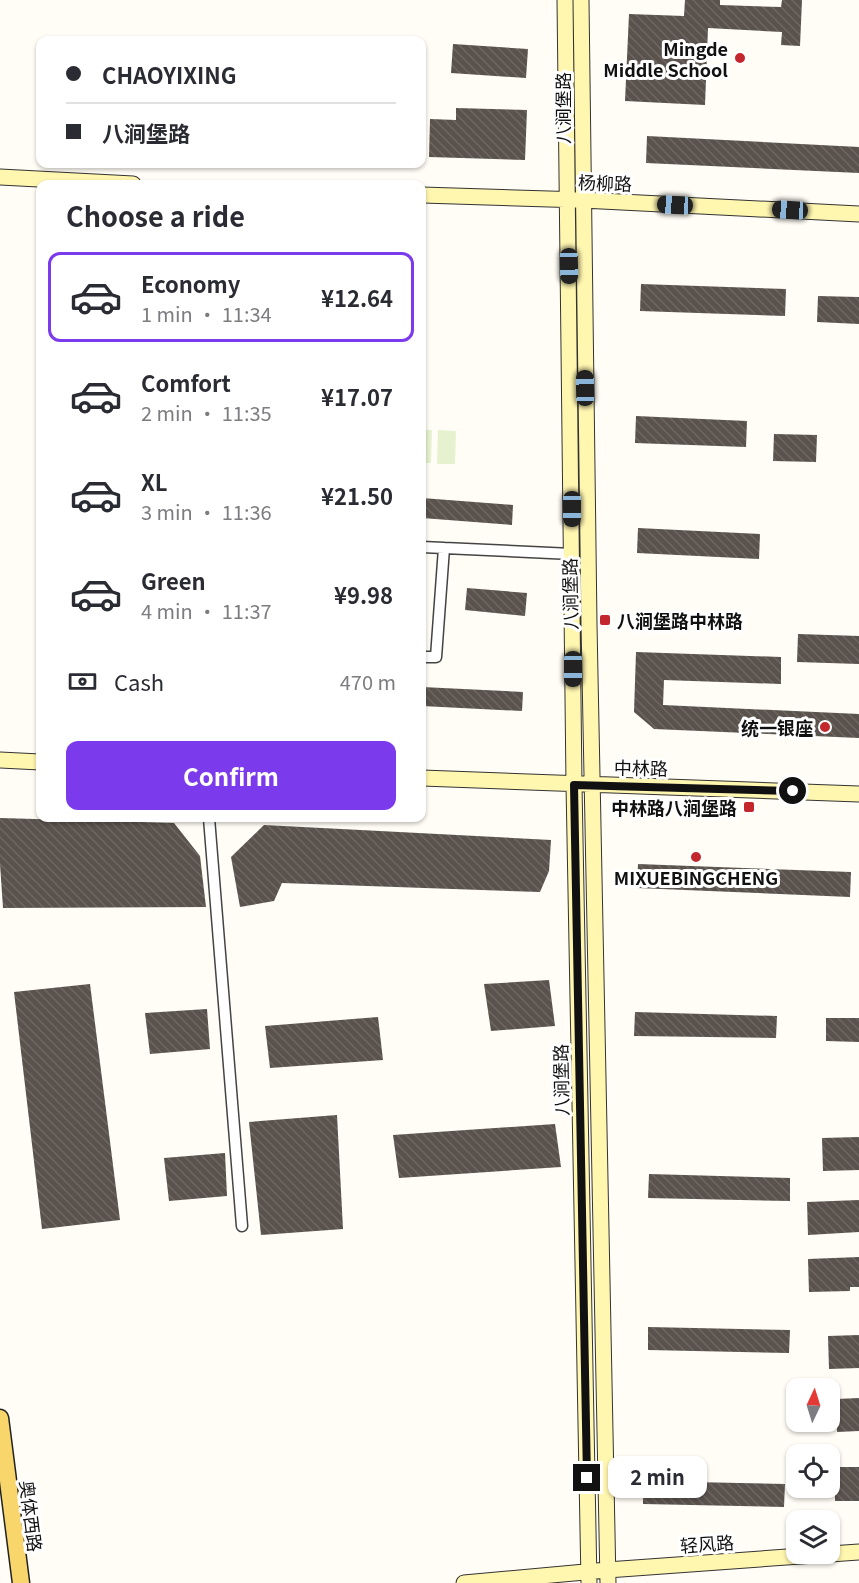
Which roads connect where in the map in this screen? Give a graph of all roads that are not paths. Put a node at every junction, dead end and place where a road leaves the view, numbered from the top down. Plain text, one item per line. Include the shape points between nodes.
1 (565, 0) edge
2 (581, 0) edge
3 (0, 177) edge
4 (57, 180) edge
5 (426, 195) edge
6 (575, 200) junction
7 (859, 213) edge
8 (426, 547) edge
9 (444, 548) junction
10 (572, 554) junction
11 (426, 657) edge
12 (0, 760) edge
13 (36, 762) edge
14 (426, 778) edge
15 (574, 785) junction
16 (592, 785) junction
17 (859, 794) edge
18 (209, 822) edge
19 (242, 1226) dead end
20 (0, 1418) edge
21 (859, 1552) edge
22 (840, 1553) edge
23 (786, 1558) edge
24 (607, 1576) edge
25 (589, 1578) edge
26 (21, 1583) edge
27 (464, 1583) edge

1 - 6 street, 八涧堡路
2 - 6 street, 八涧堡路
3 - 4 street
5 - 6 street, 杨柳路
6 - 7 street, 杨柳路
6 - 10 street, 八涧堡路
6 - 16 street, 八涧堡路
8 - 9 street
9 - 10 street
9 - 11 street via 436,657
10 - 15 street, 八涧堡路
12 - 13 street
14 - 15 street, 中林路
15 - 16 street, 中林路
15 - 25 street, 八涧堡路
16 - 17 street, 中林路
16 - 24 street, 八涧堡路
18 - 19 street
20 - 26 main road, 奥体西路
21 - 22 street, 轻风路
23 - 24 street, 轻风路
24 - 25 street, 轻风路
25 - 27 street, 轻风路

